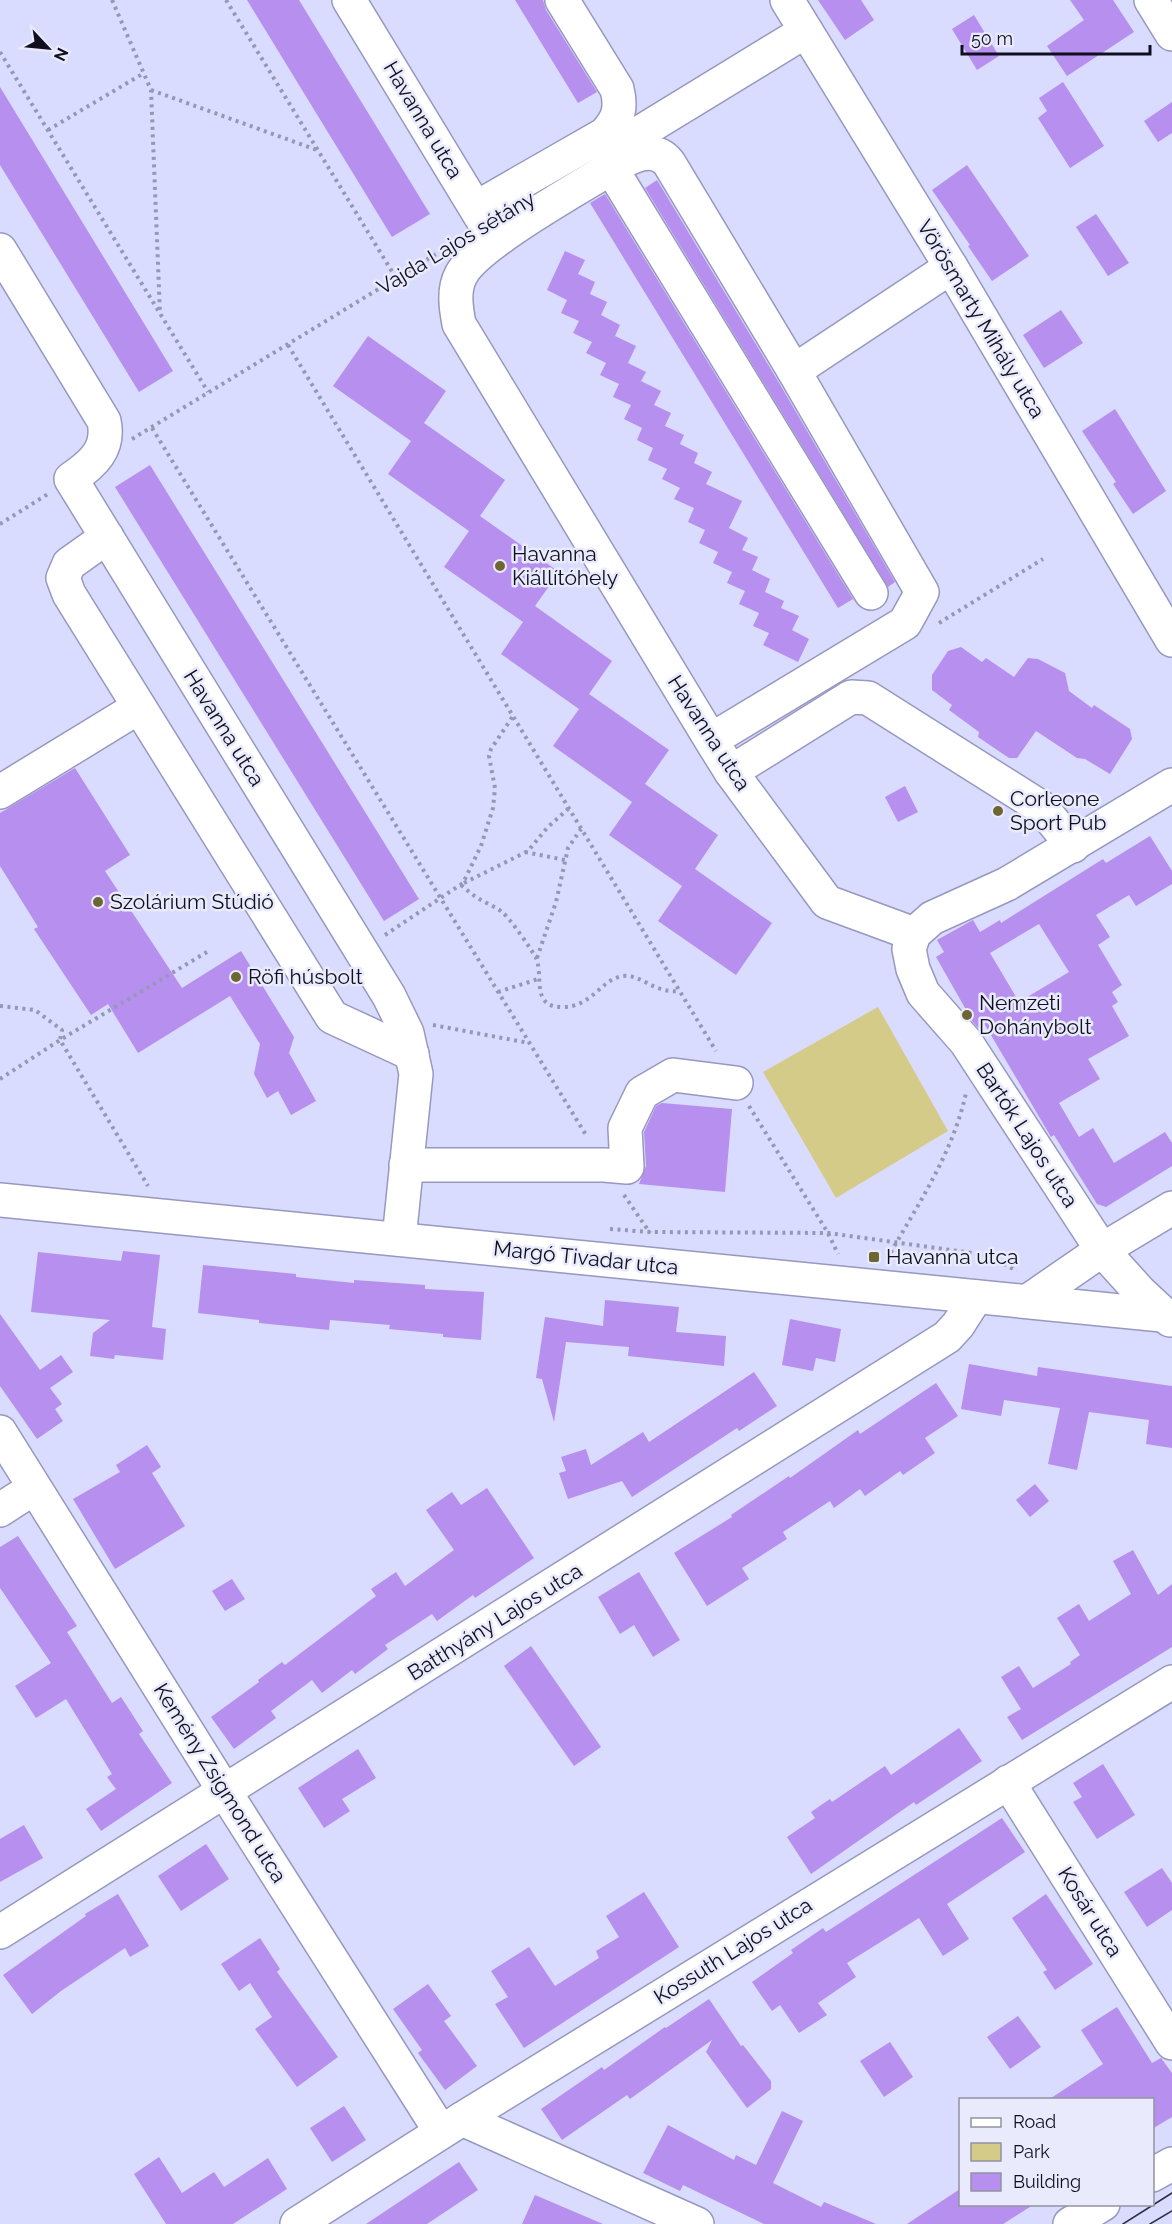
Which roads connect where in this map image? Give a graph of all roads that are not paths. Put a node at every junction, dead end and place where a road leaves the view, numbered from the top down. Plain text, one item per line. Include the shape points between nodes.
1 (350, 0) edge
2 (562, 0) edge
3 (787, 0) edge
4 (1152, 0) edge
5 (806, 31) junction
6 (1172, 34) edge
7 (611, 168) junction
8 (486, 224) junction
9 (0, 250) edge
10 (951, 267) junction
11 (794, 371) junction
12 (106, 537) junction
13 (871, 593) dead end
14 (1172, 640) edge
15 (139, 707) junction
16 (711, 740) junction
17 (731, 772) junction
18 (1172, 785) edge
19 (2, 787) edge
20 (1073, 846) junction
21 (914, 934) junction
22 (412, 1054) junction
23 (736, 1083) road end
24 (405, 1165) junction
25 (0, 1200) edge
26 (1172, 1208) edge
27 (399, 1239) junction
28 (1102, 1250) junction
29 (976, 1297) junction
30 (1028, 1301) junction
31 (1170, 1318) edge
32 (0, 1432) edge
33 (34, 1488) junction
34 (0, 1510) edge
35 (1172, 1682) edge
36 (1008, 1782) junction
37 (225, 1792) junction
38 (0, 1932) edge
39 (1172, 2043) edge
40 (452, 2126) junction
41 (1172, 2164) edge
42 (1154, 2174) edge
43 (1101, 2206) edge
44 (297, 2224) edge
45 (697, 2224) edge
46 (1070, 2224) edge

1 - 8 street, Havanna utca
2 - 8 street via 616,89 620,104 616,121
3 - 5 street, Vörösmarty Mihály utca
4 - 6 street
5 - 8 street, Vajda Lajos sétány
5 - 10 street, Vörösmarty Mihály utca
7 - 8 street
7 - 11 street via 646,153 665,158
7 - 13 street
8 - 16 street, Havanna utca via 460,276 455,304 459,324
9 - 12 street, Havanna utca via 102,415 106,430 103,447 91,465 71,479
10 - 11 street
10 - 14 street, Vörösmarty Mihály utca
11 - 16 street via 922,592 904,623
12 - 15 street via 69,564 63,578
12 - 22 street, Havanna utca via 389,996 407,1033
15 - 19 street
15 - 22 street via 332,1017
16 - 17 street, Havanna utca
17 - 20 street via 851,697 868,698 1042,808
17 - 21 street, Havanna utca via 827,902
18 - 20 street
20 - 21 street via 1007,884 932,918
21 - 28 street, Bartók Lajos utca via 909,949 923,993 966,1042
22 - 24 street, Havanna utca via 416,1074
23 - 24 street via 673,1075 642,1093 625,1128 627,1167
24 - 27 street, Havanna utca
25 - 27 street, Margó Tivadar utca
26 - 28 street
27 - 29 street, Margó Tivadar utca
28 - 30 street
28 - 31 street, Bartók Lajos utca
29 - 30 street, Margó Tivadar utca
29 - 37 street, Batthyány Lajos utca via 947,1337
30 - 31 street, Margó Tivadar utca
32 - 33 street, Kemény Zsigmond utca
33 - 34 street
33 - 37 street, Kemény Zsigmond utca
35 - 36 street, Kossuth Lajos utca
36 - 39 street, Kosár utca
36 - 40 street, Kossuth Lajos utca
37 - 38 street, Batthyány Lajos utca
37 - 40 street, Kemény Zsigmond utca
40 - 44 street, Kossuth Lajos utca
40 - 45 street
41 - 42 street
43 - 46 street

